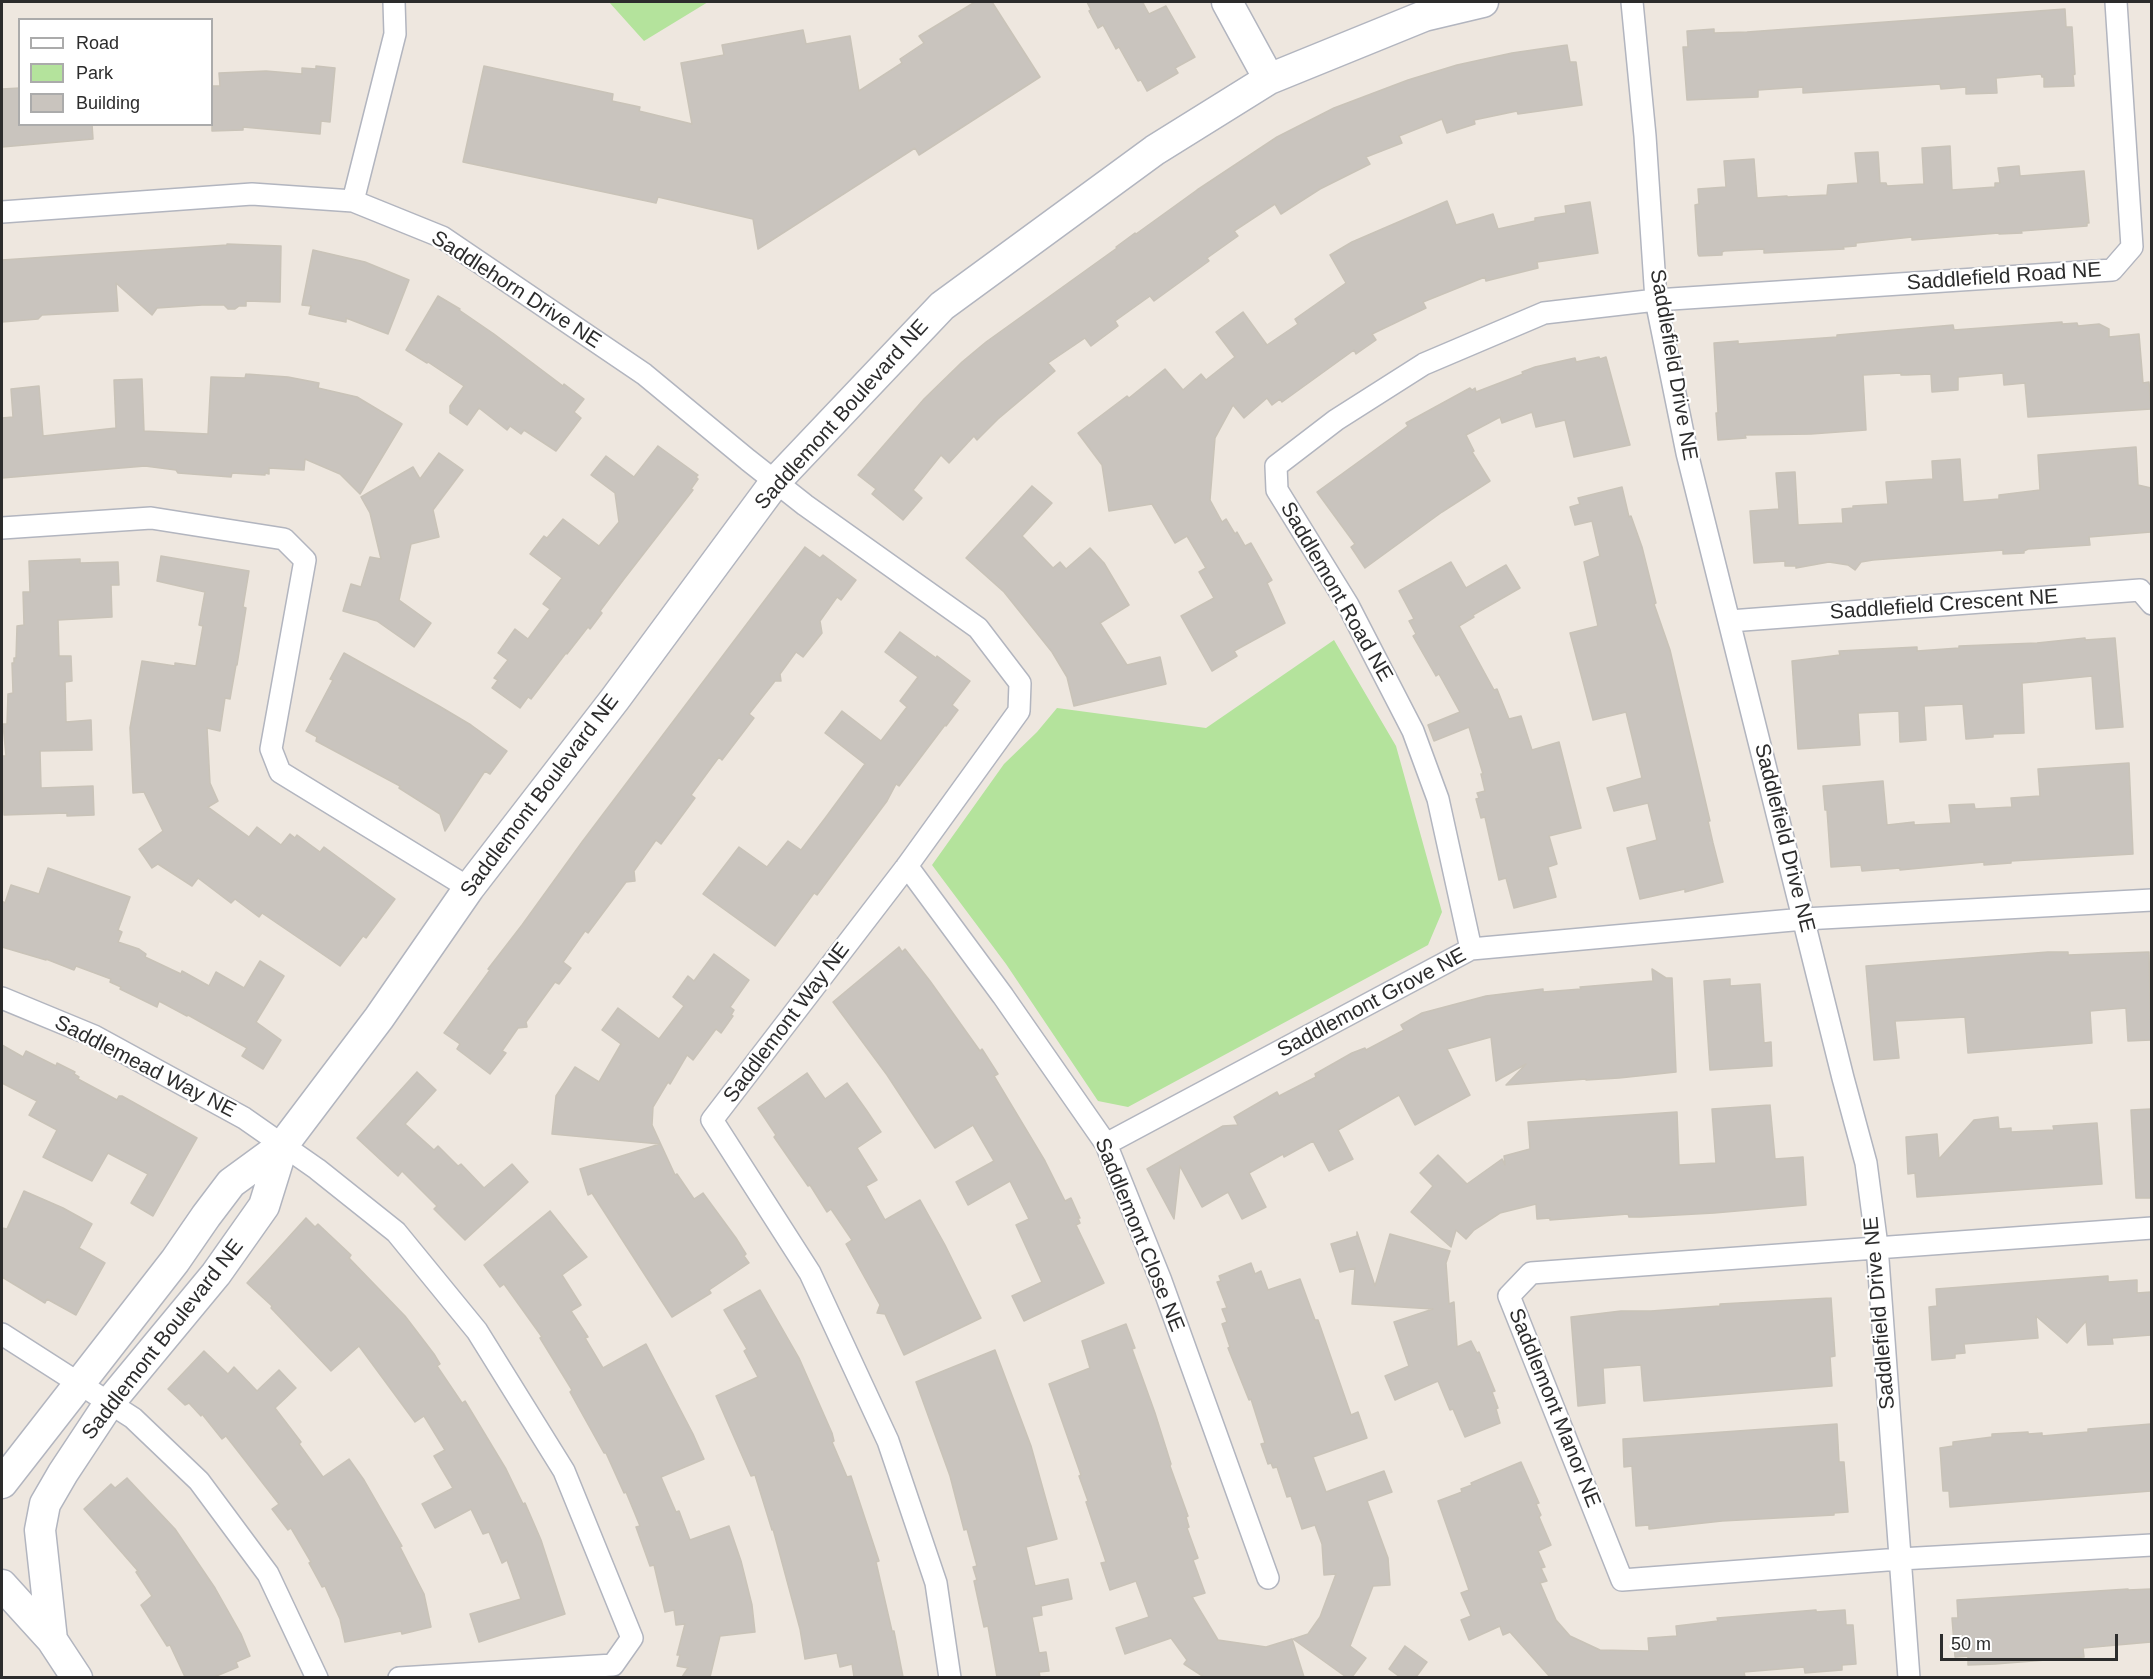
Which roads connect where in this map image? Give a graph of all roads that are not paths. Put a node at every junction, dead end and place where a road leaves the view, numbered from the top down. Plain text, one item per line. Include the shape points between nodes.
1 (394, 2) edge
2 (1227, 2) edge
3 (1484, 2) edge
4 (1632, 2) edge
5 (2116, 2) edge
6 (1269, 79) junction
7 (353, 201) junction
8 (2, 212) edge
9 (1656, 300) junction
10 (777, 481) junction
11 (2, 528) edge
12 (2151, 604) edge
13 (1730, 621) junction
14 (907, 866) junction
15 (469, 888) junction
16 (2151, 900) edge
17 (1804, 919) junction
18 (1471, 949) junction
19 (2, 998) edge
20 (283, 1144) junction
21 (1106, 1144) junction
22 (2151, 1228) edge
23 (1877, 1246) junction
24 (2, 1334) edge
25 (79, 1382) junction
26 (110, 1402) junction
27 (2, 1483) edge
28 (2151, 1545) edge
29 (1900, 1559) junction
30 (1268, 1578) dead end
31 (2, 1585) edge
32 (52, 1640) junction
33 (77, 1677) edge
34 (316, 1677) edge
35 (399, 1677) edge
36 (950, 1677) edge
37 (1909, 1677) edge

1 - 7 street via 395,34
2 - 6 street
3 - 6 street, Saddlemont Boulevard NE via 1424,15
4 - 9 street, Saddlefield Drive NE
5 - 9 street, Saddlefield Road NE via 2132,247 2112,270
6 - 10 street, Saddlemont Boulevard NE via 1155,150 942,306
7 - 8 street, Saddlehorn Drive NE via 252,194
7 - 10 street, Saddlehorn Drive NE via 442,237 644,374
9 - 13 street, Saddlefield Drive NE via 1687,453
9 - 18 street, Saddlemont Road NE via 1544,313 1424,364 1336,420 1276,466 1277,490 1348,605 1413,731 1438,798
10 - 14 street, Saddlemont Way NE via 978,628 1020,683 1019,711
10 - 15 street, Saddlemont Boulevard NE
11 - 15 street via 151,518 284,540 305,560 271,749 280,772
12 - 13 street, Saddlefield Crescent NE via 2140,590
13 - 17 street, Saddlefield Drive NE
14 - 21 street, Saddlemont Close NE
14 - 36 street, Saddlemont Way NE via 712,1120 810,1273 888,1441 936,1582
15 - 20 street, Saddlemont Boulevard NE via 379,1018
16 - 17 street
17 - 18 street, Saddlemont Grove NE
17 - 23 street, Saddlefield Drive NE via 1866,1163
18 - 21 street, Saddlemont Grove NE
19 - 20 street, Saddlemead Way NE via 94,1036 244,1118
20 - 25 street, Saddlemont Boulevard NE via 231,1183
20 - 26 street, Saddlemont Boulevard NE via 264,1206 216,1274
20 - 35 street, Saddlemead Way NE via 396,1232 477,1331 564,1471 632,1638 613,1665
21 - 30 street, Saddlemont Close NE via 1161,1281
22 - 23 street
23 - 29 street, Saddlefield Drive NE
23 - 29 street, Saddlemont Manor NE via 1531,1273 1509,1296 1622,1580
24 - 25 street
25 - 26 street
25 - 27 street, Saddlemont Boulevard NE
26 - 32 street, Saddlemont Boulevard NE via 45,1504 40,1530
26 - 34 street via 133,1418 200,1481 268,1574
28 - 29 street
29 - 37 street, Saddlefield Drive NE
31 - 32 street
32 - 33 street

